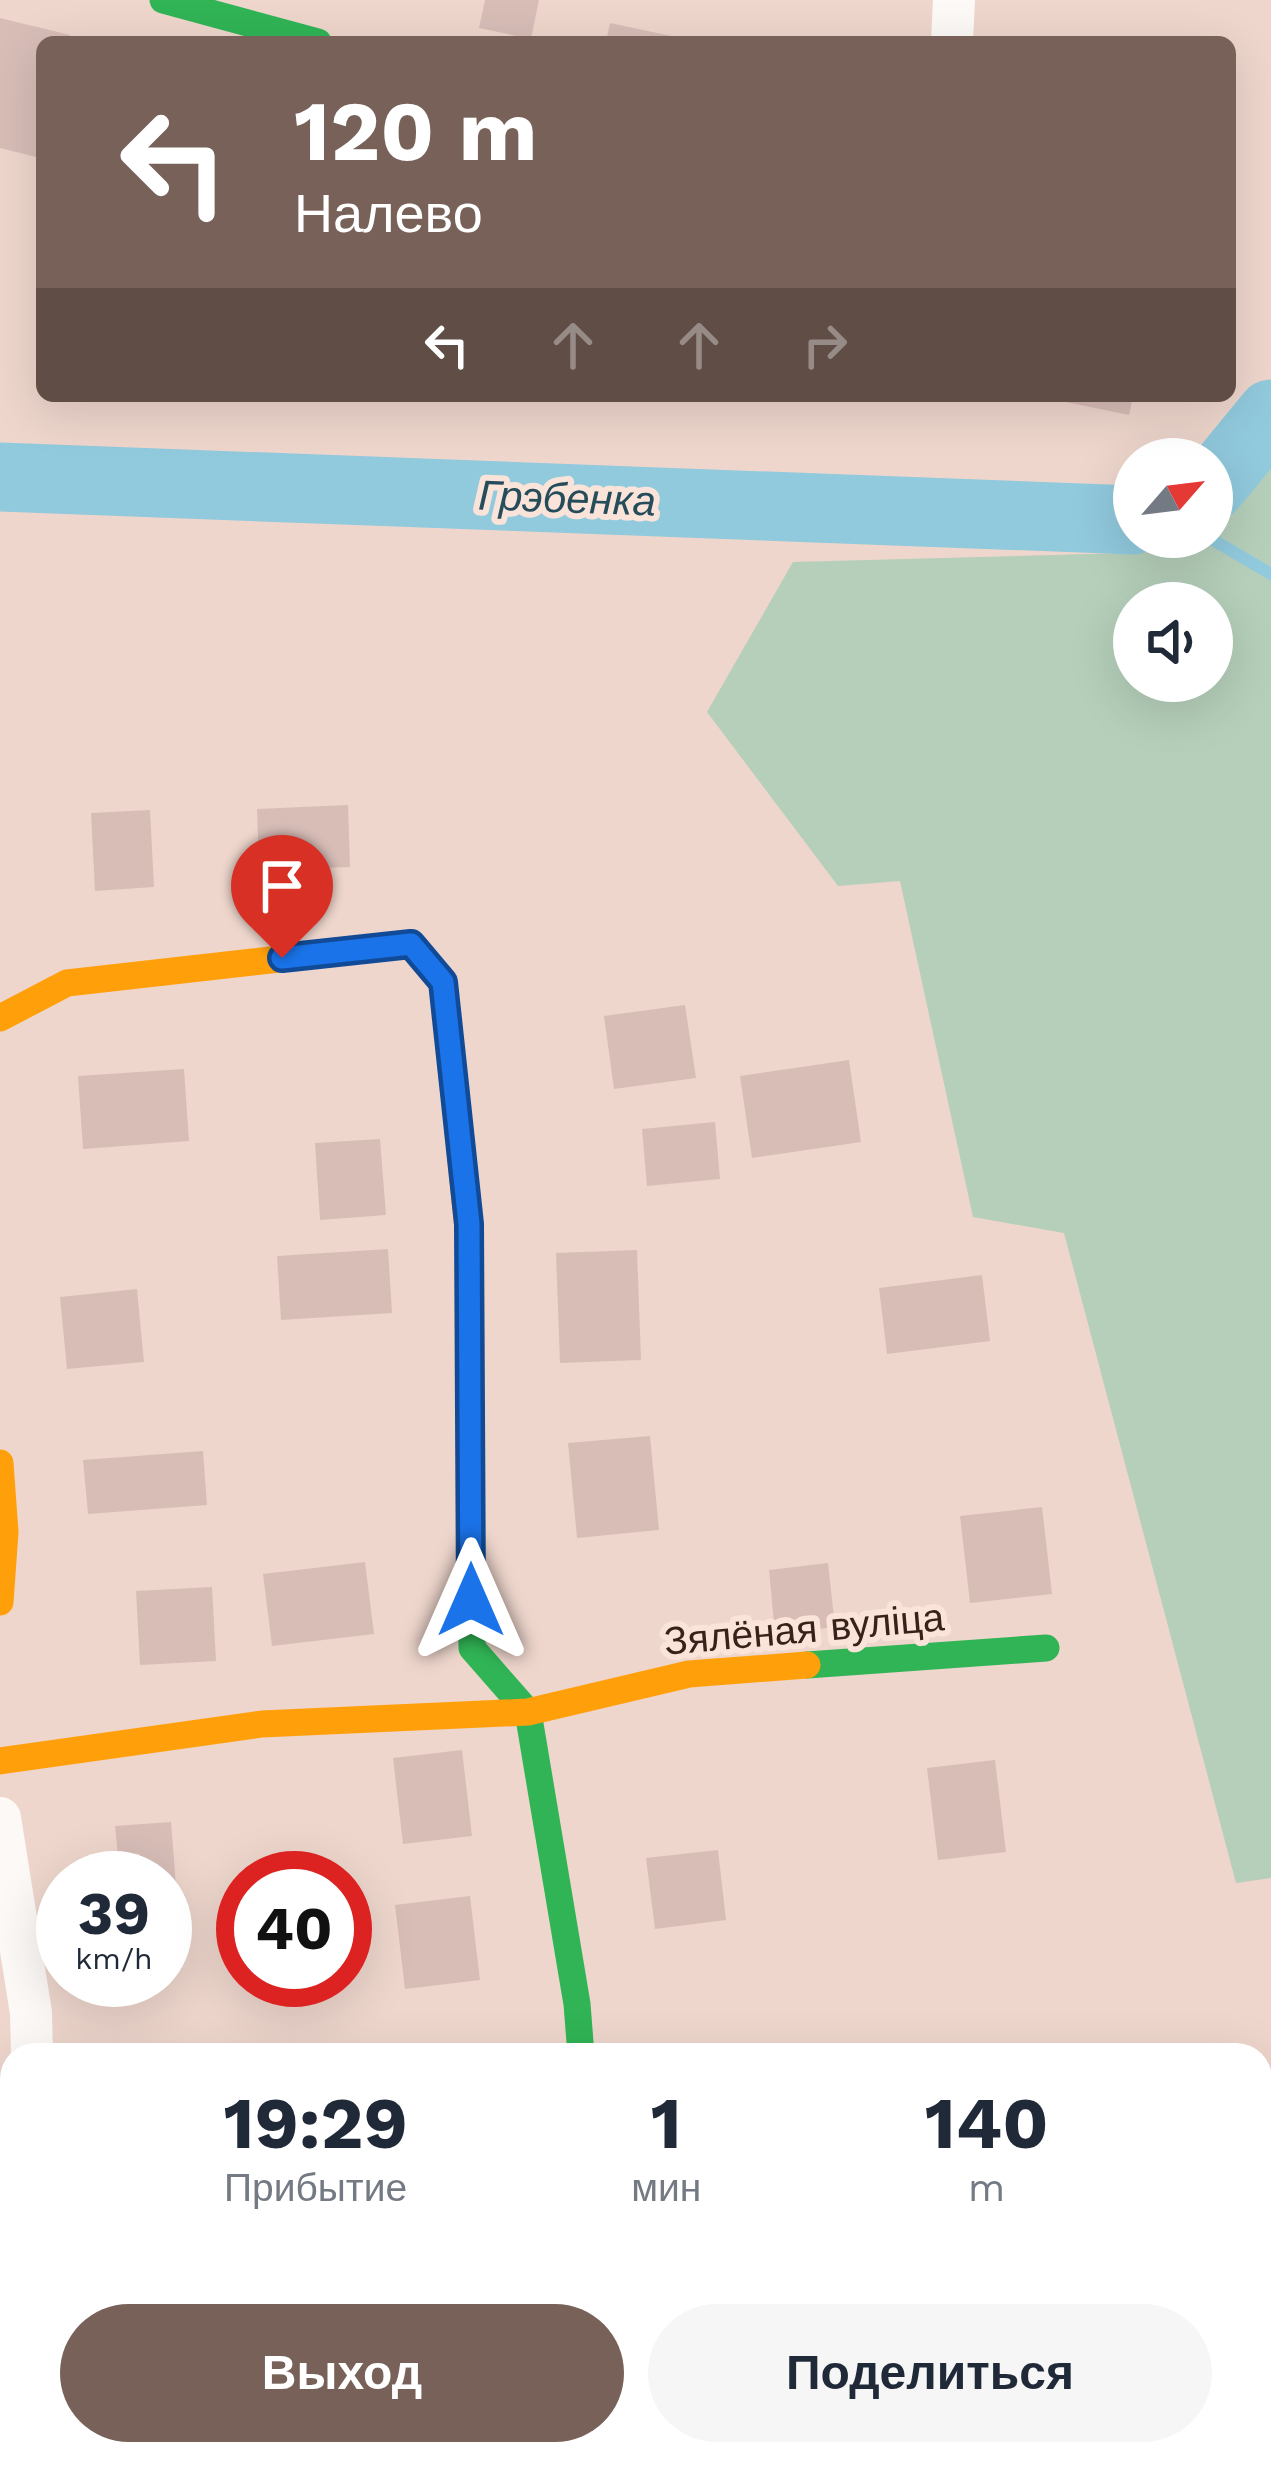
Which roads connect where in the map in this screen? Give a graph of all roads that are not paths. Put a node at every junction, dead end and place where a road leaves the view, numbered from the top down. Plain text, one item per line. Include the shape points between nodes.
1 (164, 0) edge
2 (954, 0) edge
3 (296, 36) edge
4 (952, 36) edge
5 (0, 1018) edge
6 (0, 1463) edge
7 (0, 1602) edge
8 (1046, 1648) dead end
9 (528, 1712) junction
10 (0, 1761) edge
11 (0, 1818) edge
12 (32, 2043) edge
13 (580, 2043) edge

1 - 3 street
2 - 4 street
5 - 9 street via 67,983 411,944 443,982 469,1224 472,1648
6 - 7 street
8 - 9 street, Зялёная вуліца via 689,1673
9 - 10 street, Зялёная вуліца via 262,1724
9 - 13 street
11 - 12 street

